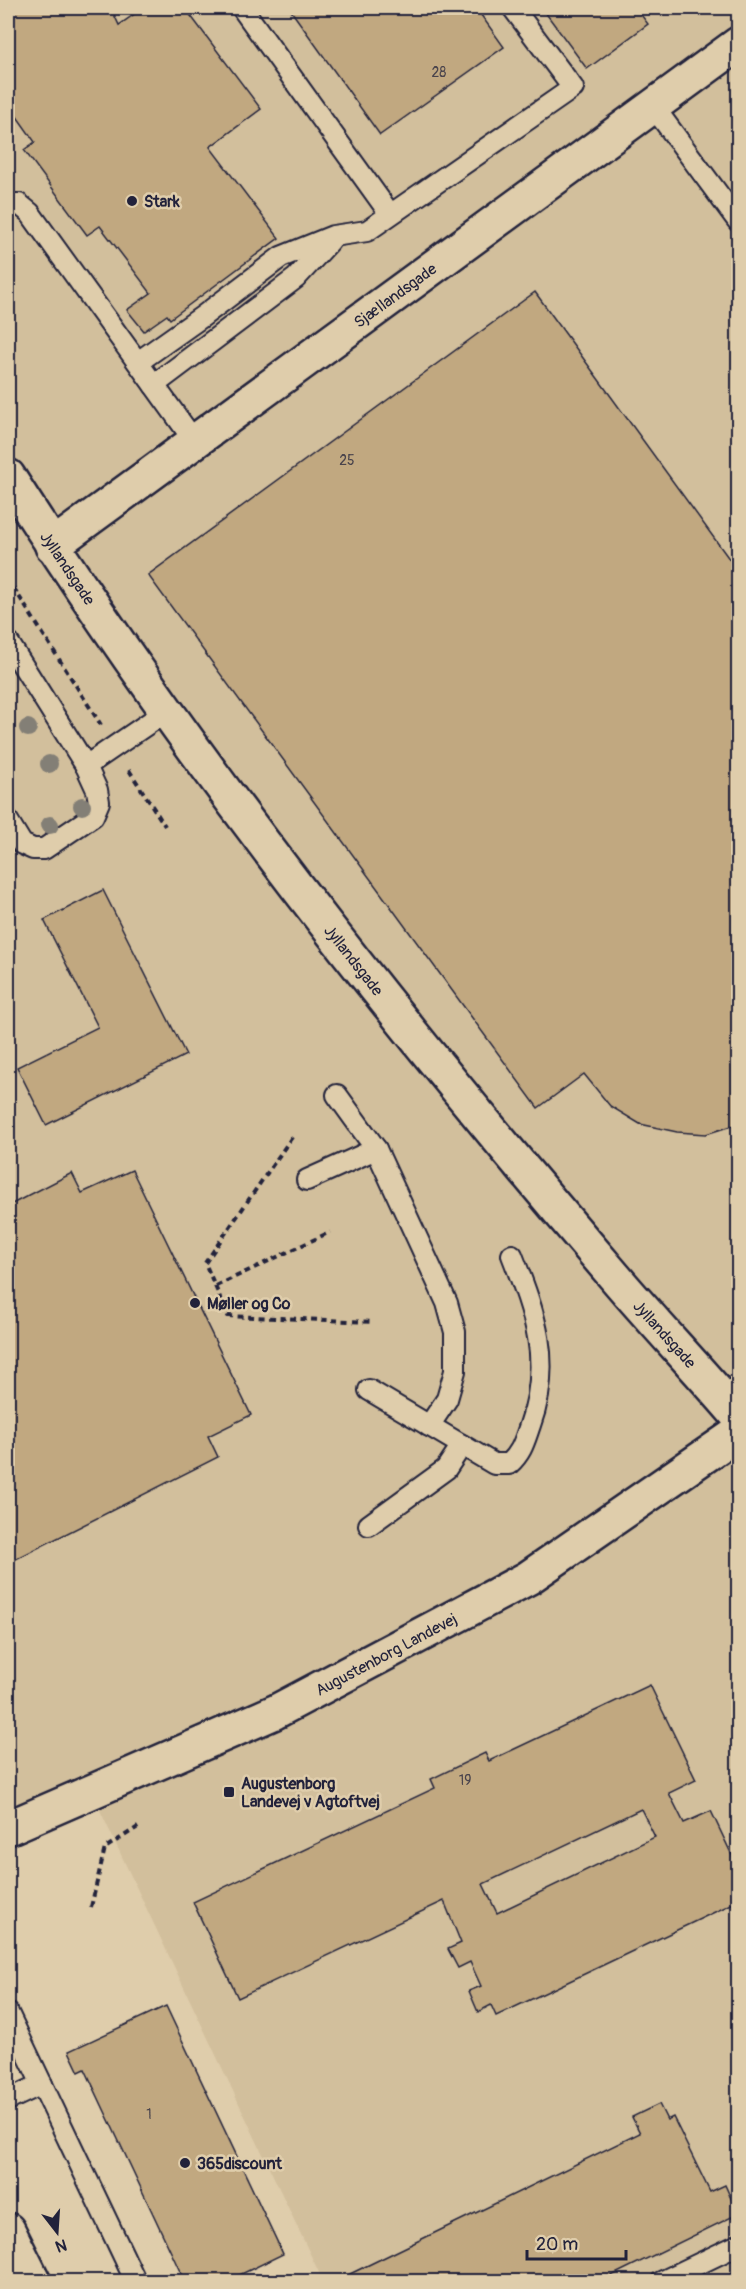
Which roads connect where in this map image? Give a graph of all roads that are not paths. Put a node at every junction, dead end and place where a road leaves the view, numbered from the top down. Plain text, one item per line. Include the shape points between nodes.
1 (242, 8) edge
2 (513, 8) edge
3 (738, 44) edge
4 (653, 106) junction
5 (8, 204) edge
6 (390, 214) junction
7 (738, 221) edge
8 (333, 237) junction
9 (138, 362) junction
10 (154, 385) junction
11 (195, 442) junction
12 (8, 476) edge
13 (52, 546) junction
14 (8, 642) edge
15 (168, 710) junction
16 (86, 766) junction
17 (8, 821) edge
18 (337, 1095) dead end
19 (376, 1149) junction
20 (307, 1180) dead end
21 (512, 1255) dead end
22 (369, 1390) dead end
23 (738, 1416) edge
24 (429, 1426) junction
25 (738, 1433) edge
26 (462, 1445) junction
27 (369, 1525) dead end
28 (8, 1828) edge
29 (8, 2013) edge
30 (42, 2084) junction
31 (8, 2100) edge
32 (8, 2230) edge
33 (738, 2245) edge
34 (34, 2282) edge
35 (136, 2282) edge
36 (661, 2282) edge

1 - 6 lane
2 - 6 lane via 573,88
3 - 4 street, Sjællandsgade
4 - 7 lane
4 - 11 street, Sjællandsgade
5 - 9 lane via 19,204 30,213
6 - 8 lane via 367,231
8 - 9 lane via 281,257
8 - 10 lane via 296,278
9 - 10 lane
10 - 11 lane
11 - 13 street, Sjællandsgade
12 - 13 street, Jyllandsgade
13 - 15 street, Jyllandsgade
14 - 16 lane
15 - 16 lane
15 - 23 street, Jyllandsgade via 224,791 381,996 616,1278
16 - 17 lane via 99,802 93,816 44,849 22,844
18 - 19 lane
19 - 20 lane
19 - 24 lane via 447,1303 455,1332 455,1371 447,1399
21 - 26 lane via 531,1304 541,1348 538,1402 520,1454 509,1464 494,1464
22 - 24 lane
24 - 26 lane
25 - 28 street, Augustenborg Landevej via 518,1584 275,1712
26 - 27 lane via 446,1469
29 - 30 lane
30 - 31 lane
30 - 35 lane
32 - 34 street
33 - 36 lane

